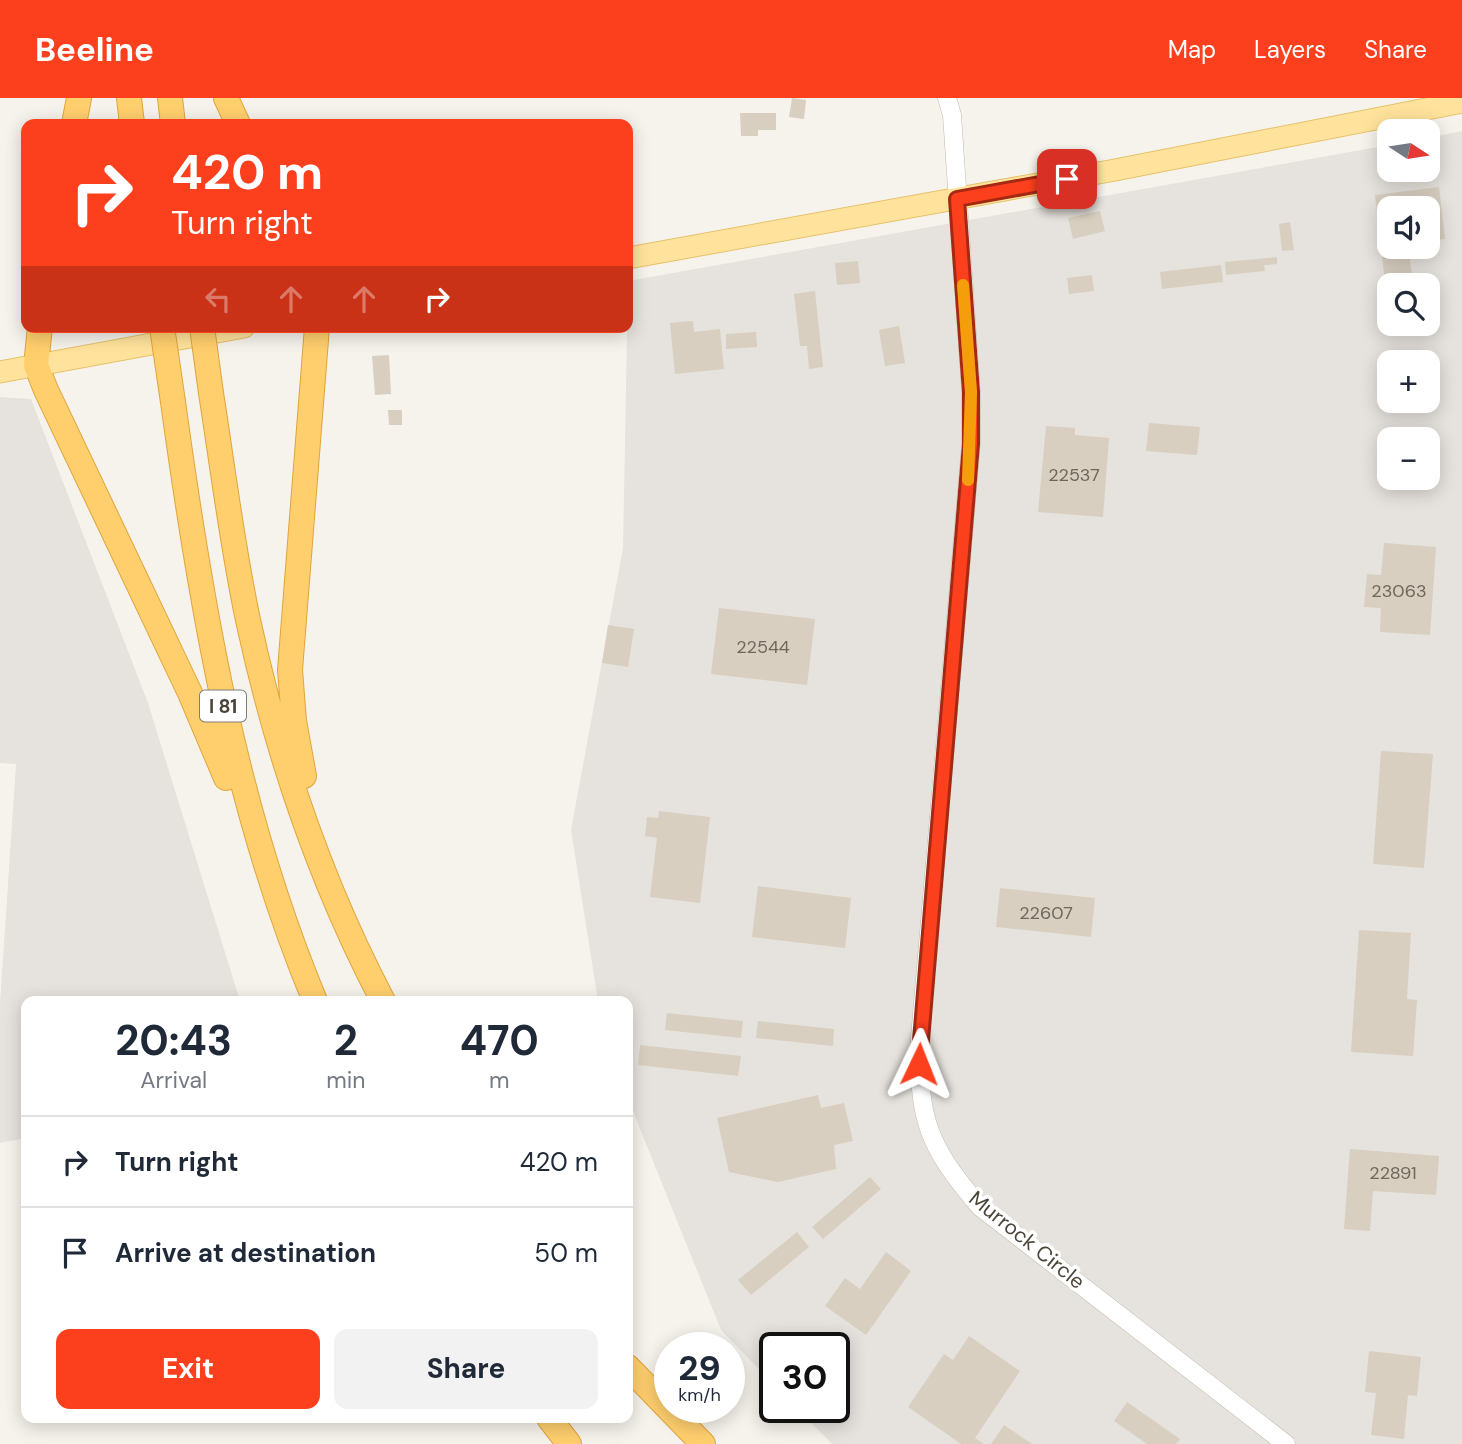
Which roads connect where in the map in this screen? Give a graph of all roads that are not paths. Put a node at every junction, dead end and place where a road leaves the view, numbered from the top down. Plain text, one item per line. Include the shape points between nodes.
1 (79, 98) edge
2 (129, 98) edge
3 (170, 98) edge
4 (226, 98) edge
5 (947, 98) edge
6 (1462, 102) edge
7 (75, 119) edge
8 (131, 119) edge
9 (172, 119) edge
10 (236, 119) edge
11 (957, 199) junction
12 (633, 257) edge
13 (39, 333) edge
14 (163, 333) edge
15 (203, 333) edge
16 (211, 333) edge
17 (317, 333) edge
18 (36, 365) junction
19 (0, 372) edge
20 (268, 878) junction
21 (332, 888) junction
22 (313, 996) edge
23 (381, 996) edge
24 (633, 1372) edge
25 (553, 1423) edge
26 (569, 1444) edge
27 (702, 1444) edge
28 (1286, 1444) edge

1 - 7 highway
2 - 8 highway
3 - 9 highway
4 - 10 highway
5 - 11 street, Murrock Circle
6 - 11 main road
11 - 12 main road
11 - 28 street, Murrock Circle via 971,444 920,1038 923,1113 951,1173 981,1207
13 - 18 highway
14 - 20 highway, I 81, bridge via 207,630
15 - 21 highway, I 81, bridge via 248,620 276,731
16 - 18 main road
17 - 21 highway via 290,670 303,773
18 - 19 main road
18 - 20 highway via 190,693 244,833
20 - 22 highway, I 81
21 - 23 highway, I 81
24 - 27 highway
25 - 26 highway

